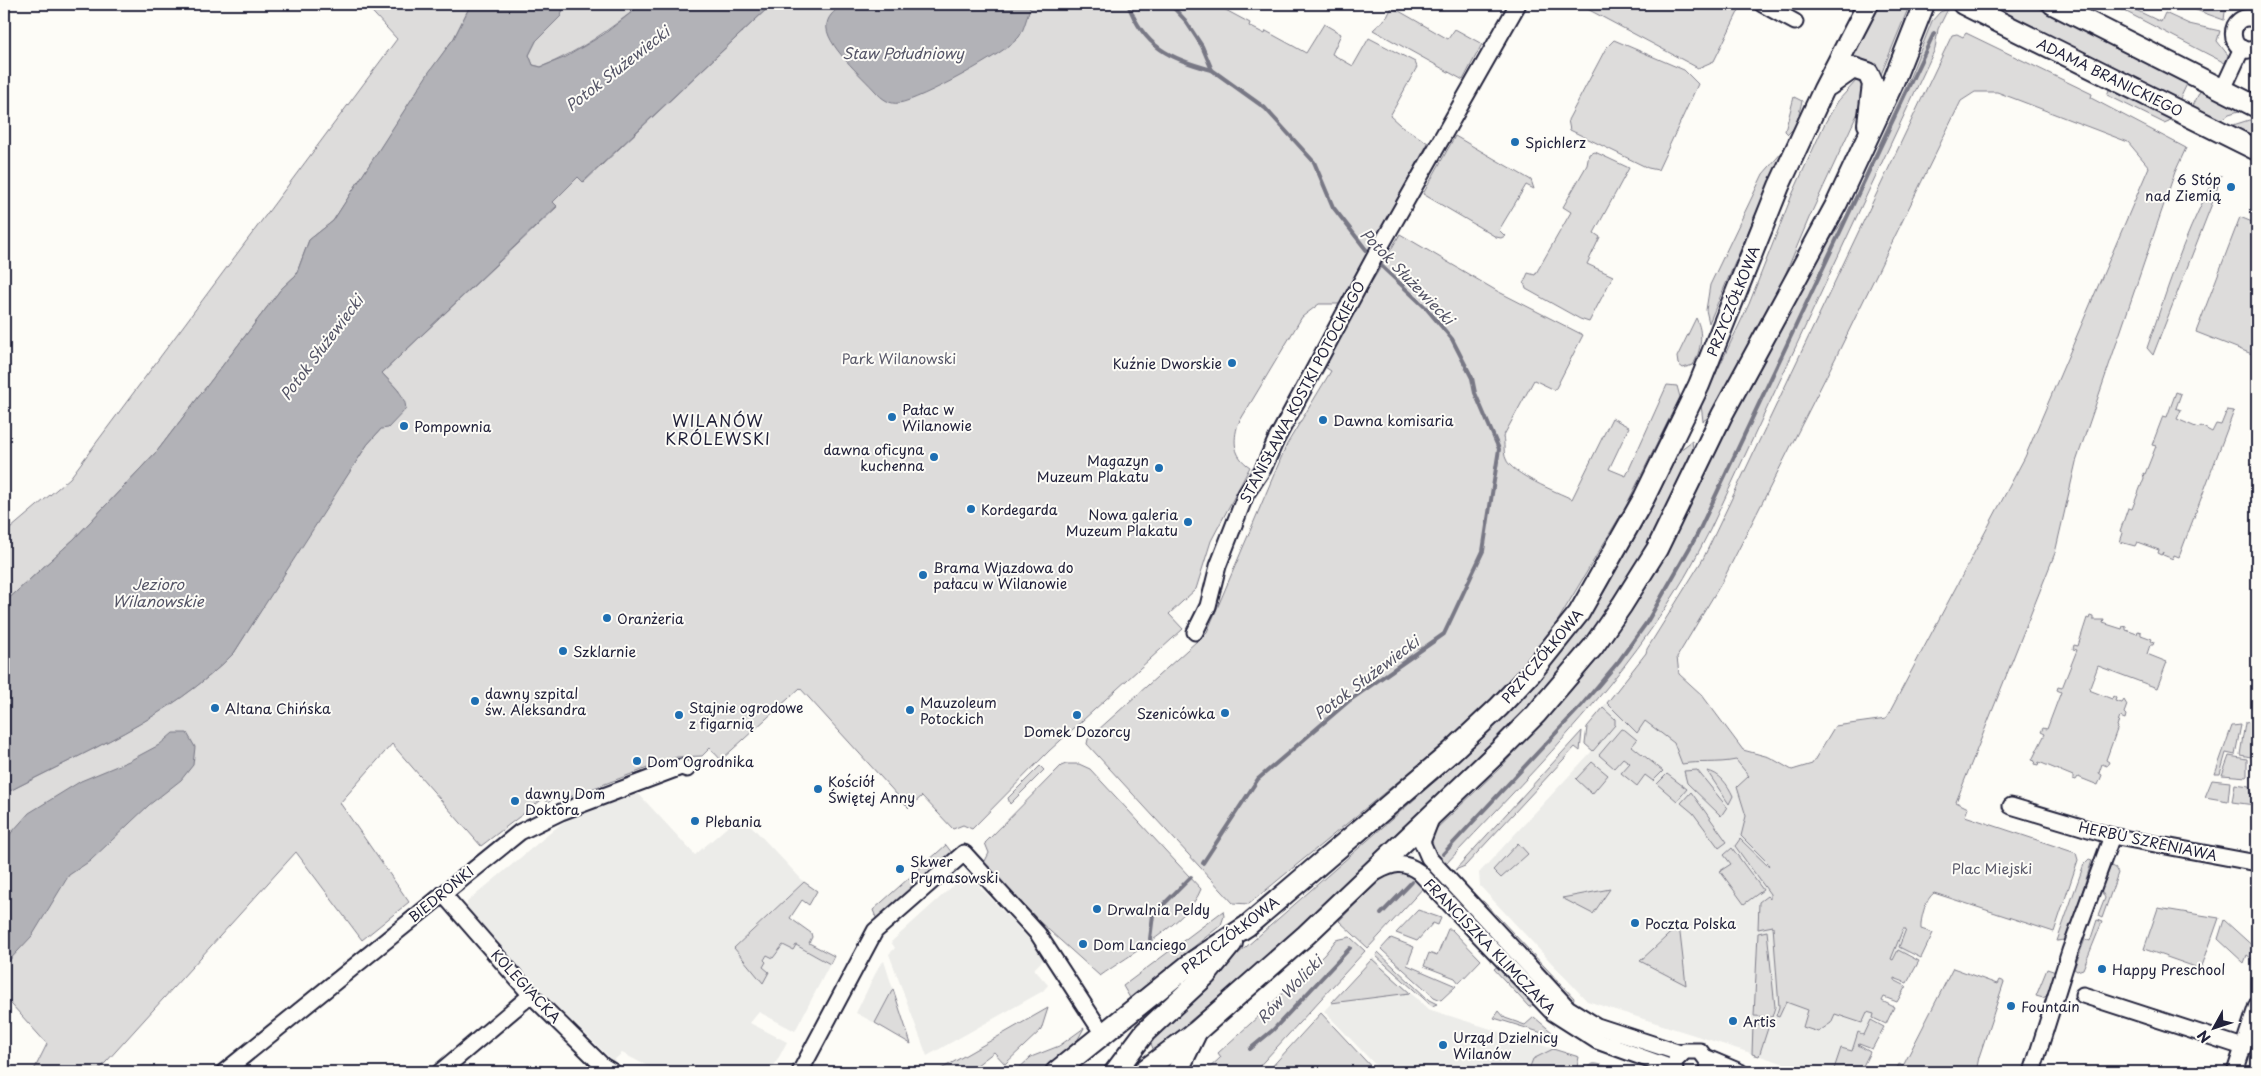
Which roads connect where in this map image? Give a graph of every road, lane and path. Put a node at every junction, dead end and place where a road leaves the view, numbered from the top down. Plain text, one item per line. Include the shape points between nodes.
1 (1518, 4) edge
2 (1762, 4) edge
3 (1868, 4) edge
4 (1924, 4) edge
5 (1963, 4) edge
6 (2053, 4) edge
7 (2255, 14) edge
8 (1795, 22) dead end
9 (2242, 48) junction
10 (2257, 48) edge
11 (2223, 89) junction
12 (1824, 90) junction
13 (2257, 107) edge
14 (1866, 140) junction
15 (2257, 150) edge
16 (1195, 632) dead end
17 (687, 769) dead end
18 (2011, 806) dead end
19 (1434, 813) junction
20 (2112, 836) junction
21 (2257, 863) edge
22 (1361, 881) junction
23 (443, 894) junction
24 (1247, 926) junction
25 (532, 995) junction
26 (2082, 995) dead end
27 (2257, 1005) edge
28 (1197, 1031) junction
29 (1102, 1034) junction
30 (2244, 1048) junction
31 (1680, 1053) junction
32 (1707, 1065) edge
33 (1118, 1070) edge
34 (1676, 1071) edge
35 (224, 1072) edge
36 (440, 1072) edge
37 (613, 1072) edge
38 (800, 1072) edge
39 (1056, 1072) edge
40 (1142, 1072) edge
41 (1177, 1072) edge
42 (1740, 1072) edge
43 (2032, 1072) edge
44 (2235, 1072) edge

1 - 16 street, STANISŁAWA KOSTKI POTOCKIEGO via 1380,247 1263,469 1246,494 1218,566 1208,606
2 - 8 street
3 - 12 main road, PRZYCZÓŁKOWA
4 - 14 main road
5 - 15 main road, ADAMA BRANICKIEGO
6 - 11 main road
7 - 9 street via 2242,19 2234,28 2234,40
9 - 10 street
9 - 11 street
11 - 13 main road
12 - 14 main road via 1853,68 1868,73 1873,84
12 - 24 main road, PRZYCZÓŁKOWA via 1779,186 1699,385 1640,507 1579,613 1532,673 1492,714
14 - 19 main road via 1837,204 1722,415 1678,508 1622,605 1593,647 1536,714
17 - 23 street, BIEDRONKI via 681,767 529,826
18 - 20 street, HERBU SZRENIAWA
19 - 22 main road
19 - 31 street, FRANCISZKA KLIMCZAKA via 1422,842 1429,858 1568,1008 1597,1026
20 - 21 street, HERBU SZRENIAWA
20 - 43 street via 2070,951
22 - 28 main road via 1284,955
22 - 34 street, FRANCISZKA KLIMCZAKA via 1390,866 1409,865 1553,1014 1597,1041
23 - 25 street, KOLEGIACKA
23 - 35 street, BIEDRONKI
24 - 29 main road, PRZYCZÓŁKOWA via 1194,961
24 - 33 main road via 1206,975 1145,1032
25 - 36 street
25 - 37 street, KOLEGIACKA via 603,1066
26 - 30 street
27 - 30 street
28 - 40 main road
28 - 41 main road
29 - 33 main road
29 - 38 street via 1038,934 964,853 875,932
29 - 39 main road, PRZYCZÓŁKOWA
30 - 44 street
31 - 32 street, FRANCISZKA KLIMCZAKA via 1695,1049
31 - 34 street
32 - 42 street

